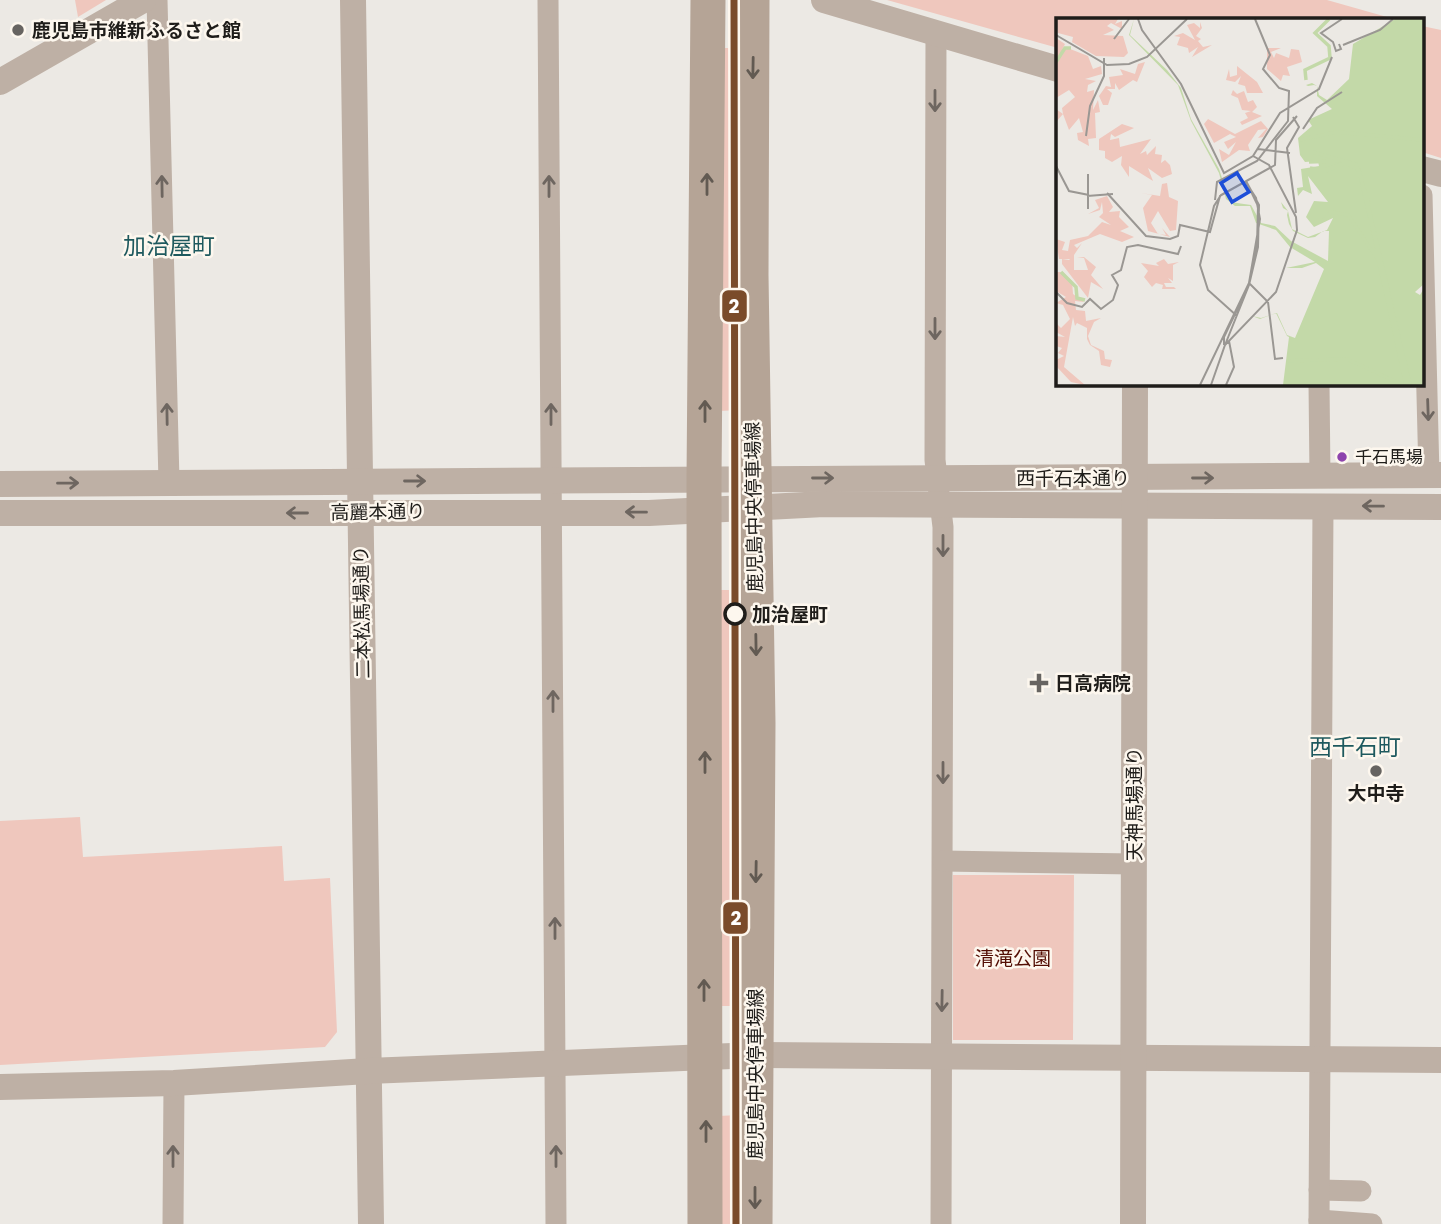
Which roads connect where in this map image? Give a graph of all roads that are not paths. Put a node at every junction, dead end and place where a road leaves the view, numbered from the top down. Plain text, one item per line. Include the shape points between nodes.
1 (143, 0) edge
2 (158, 0) edge
3 (353, 0) edge
4 (548, 0) edge
5 (708, 0) edge
6 (752, 0) edge
7 (824, 0) edge
8 (936, 33) junction
9 (1056, 68) edge
10 (0, 82) edge
11 (1426, 178) edge
12 (1135, 385) edge
13 (1319, 385) edge
14 (1435, 475) edge
15 (1320, 477) junction
16 (938, 478) junction
17 (1134, 478) junction
18 (361, 481) junction
19 (169, 482) junction
20 (552, 482) junction
21 (0, 484) edge
22 (755, 493) junction
23 (704, 495) junction
24 (941, 505) junction
25 (1135, 505) junction
26 (1323, 505) junction
27 (1441, 507) edge
28 (552, 512) junction
29 (0, 513) edge
30 (361, 513) junction
31 (943, 861) junction
32 (1134, 864) junction
33 (756, 1055) junction
34 (942, 1056) junction
35 (705, 1058) junction
36 (1132, 1058) junction
37 (1318, 1058) junction
38 (1441, 1060) edge
39 (556, 1063) junction
40 (368, 1071) junction
41 (174, 1083) junction
42 (0, 1087) edge
43 (1319, 1189) junction
44 (1361, 1191) dead end
45 (1319, 1222) edge
46 (173, 1224) edge
47 (371, 1224) edge
48 (556, 1224) edge
49 (705, 1224) edge
50 (755, 1224) edge
51 (941, 1224) edge
52 (1133, 1224) edge
53 (1372, 1224) edge

1 - 10 street
19 -> 2 street
3 - 18 street, 二本松馬場通り
20 -> 4 street
23 -> 5 main road
6 -> 22 main road, 鹿児島中央停車場線
7 - 8 street
8 - 9 street
8 -> 16 street
11 -> 14 street
12 - 17 street, 天神馬場通り
13 - 15 street
14 - 15 street, 西千石本通り
17 -> 15 street, 西千石本通り
16 - 17 street, 西千石本通り
22 -> 16 street, 西千石本通り
16 - 24 street
17 - 25 street, 天神馬場通り
18 - 19 street, 高麗本通り
18 -> 20 street, 高麗本通り
18 - 30 street, 二本松馬場通り
21 -> 19 street, 高麗本通り
20 - 23 street, 高麗本通り
20 - 28 street
22 - 23 street, 西千石本通り
22 - 24 street, 西千石本通り
22 -> 33 main road, 鹿児島中央停車場線
23 -> 28 street, 高麗本通り
35 -> 23 main road
24 - 25 street, 西千石本通り
24 -> 31 street
25 - 26 street, 西千石本通り
25 - 32 street, 天神馬場通り
27 -> 26 street, 西千石本通り
26 - 37 street
28 - 30 street, 高麗本通り
39 -> 28 street
30 -> 29 street, 高麗本通り
30 - 40 street, 二本松馬場通り
31 - 32 street
31 -> 34 street
32 - 36 street, 天神馬場通り
33 - 34 street
33 - 35 street
33 -> 50 main road, 鹿児島中央停車場線
34 - 36 street
34 - 51 street
35 - 39 street
49 -> 35 main road
36 - 37 street
36 - 52 street, 天神馬場通り
37 - 38 street
37 - 43 street
39 - 40 street
48 -> 39 street
40 - 41 street
40 - 47 street, 二本松馬場通り
41 - 42 street
46 -> 41 street
43 - 44 street
43 - 45 street
45 - 53 street

